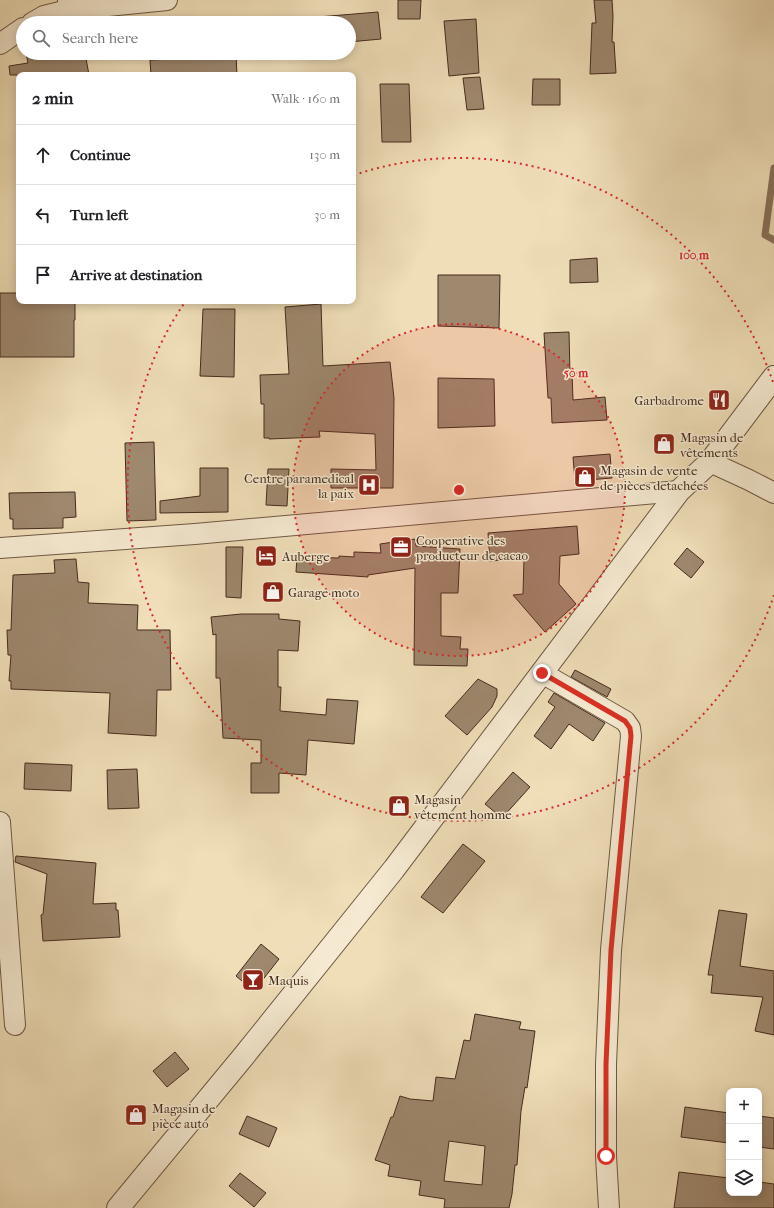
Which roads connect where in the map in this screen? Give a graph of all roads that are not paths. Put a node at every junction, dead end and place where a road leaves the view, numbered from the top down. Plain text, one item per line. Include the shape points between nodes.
1 (168, 0) edge
2 (68, 5) edge
3 (44, 16) edge
4 (16, 33) edge
5 (0, 44) edge
6 (774, 377) edge
7 (710, 462) junction
8 (679, 491) junction
9 (774, 493) edge
10 (0, 548) edge
11 (542, 673) junction
12 (0, 822) edge
13 (15, 1024) dead end
14 (118, 1208) edge
15 (609, 1208) edge

1 - 2 street
2 - 3 street
4 - 5 street
6 - 7 street
7 - 8 street
7 - 9 street
8 - 10 street via 194,534
8 - 11 street
11 - 14 street via 394,869
11 - 15 street via 625,721 630,728 611,950 606,1064
12 - 13 street

